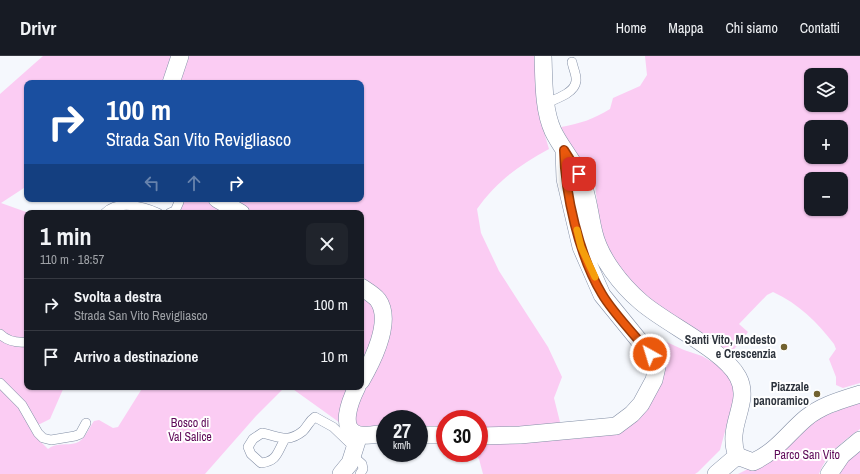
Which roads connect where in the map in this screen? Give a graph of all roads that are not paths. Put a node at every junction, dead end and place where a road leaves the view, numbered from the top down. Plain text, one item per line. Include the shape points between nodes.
1 (180, 56) edge
2 (543, 56) edge
3 (572, 62) dead end
4 (172, 80) edge
5 (546, 103) junction
6 (564, 150) junction
7 (222, 202) edge
8 (109, 210) edge
9 (150, 210) edge
10 (236, 210) edge
11 (364, 289) edge
12 (0, 334) edge
13 (24, 342) edge
14 (364, 375) edge
15 (0, 383) edge
16 (355, 390) edge
17 (860, 394) edge
18 (86, 423) dead end
19 (488, 436) edge
20 (376, 437) edge
21 (285, 439) dead end
22 (860, 440) edge
23 (356, 447) junction
24 (737, 456) junction
25 (341, 474) edge
26 (360, 474) edge
27 (716, 474) edge
28 (829, 474) edge

1 - 4 street
2 - 5 street
3 - 5 lane via 576,81 574,88
5 - 6 street via 552,129
6 - 19 street via 565,179 581,247 602,294 650,354 656,367 654,380 641,404 616,426
6 - 24 street via 579,174 600,248 625,286 640,302 718,354 738,376 742,397 732,434
7 - 10 street
8 - 9 lane via 118,206
11 - 14 street via 378,299 383,314 380,340
12 - 13 lane via 5,339
15 - 18 lane via 22,405 43,438 51,440 75,436 80,434
16 - 23 street via 350,400 347,417
17 - 24 street via 818,410 767,456 753,462
20 - 23 street
21 - 23 lane via 303,430 315,417 333,427
22 - 28 street via 842,455
23 - 25 street
23 - 26 lane via 363,469
24 - 27 street

